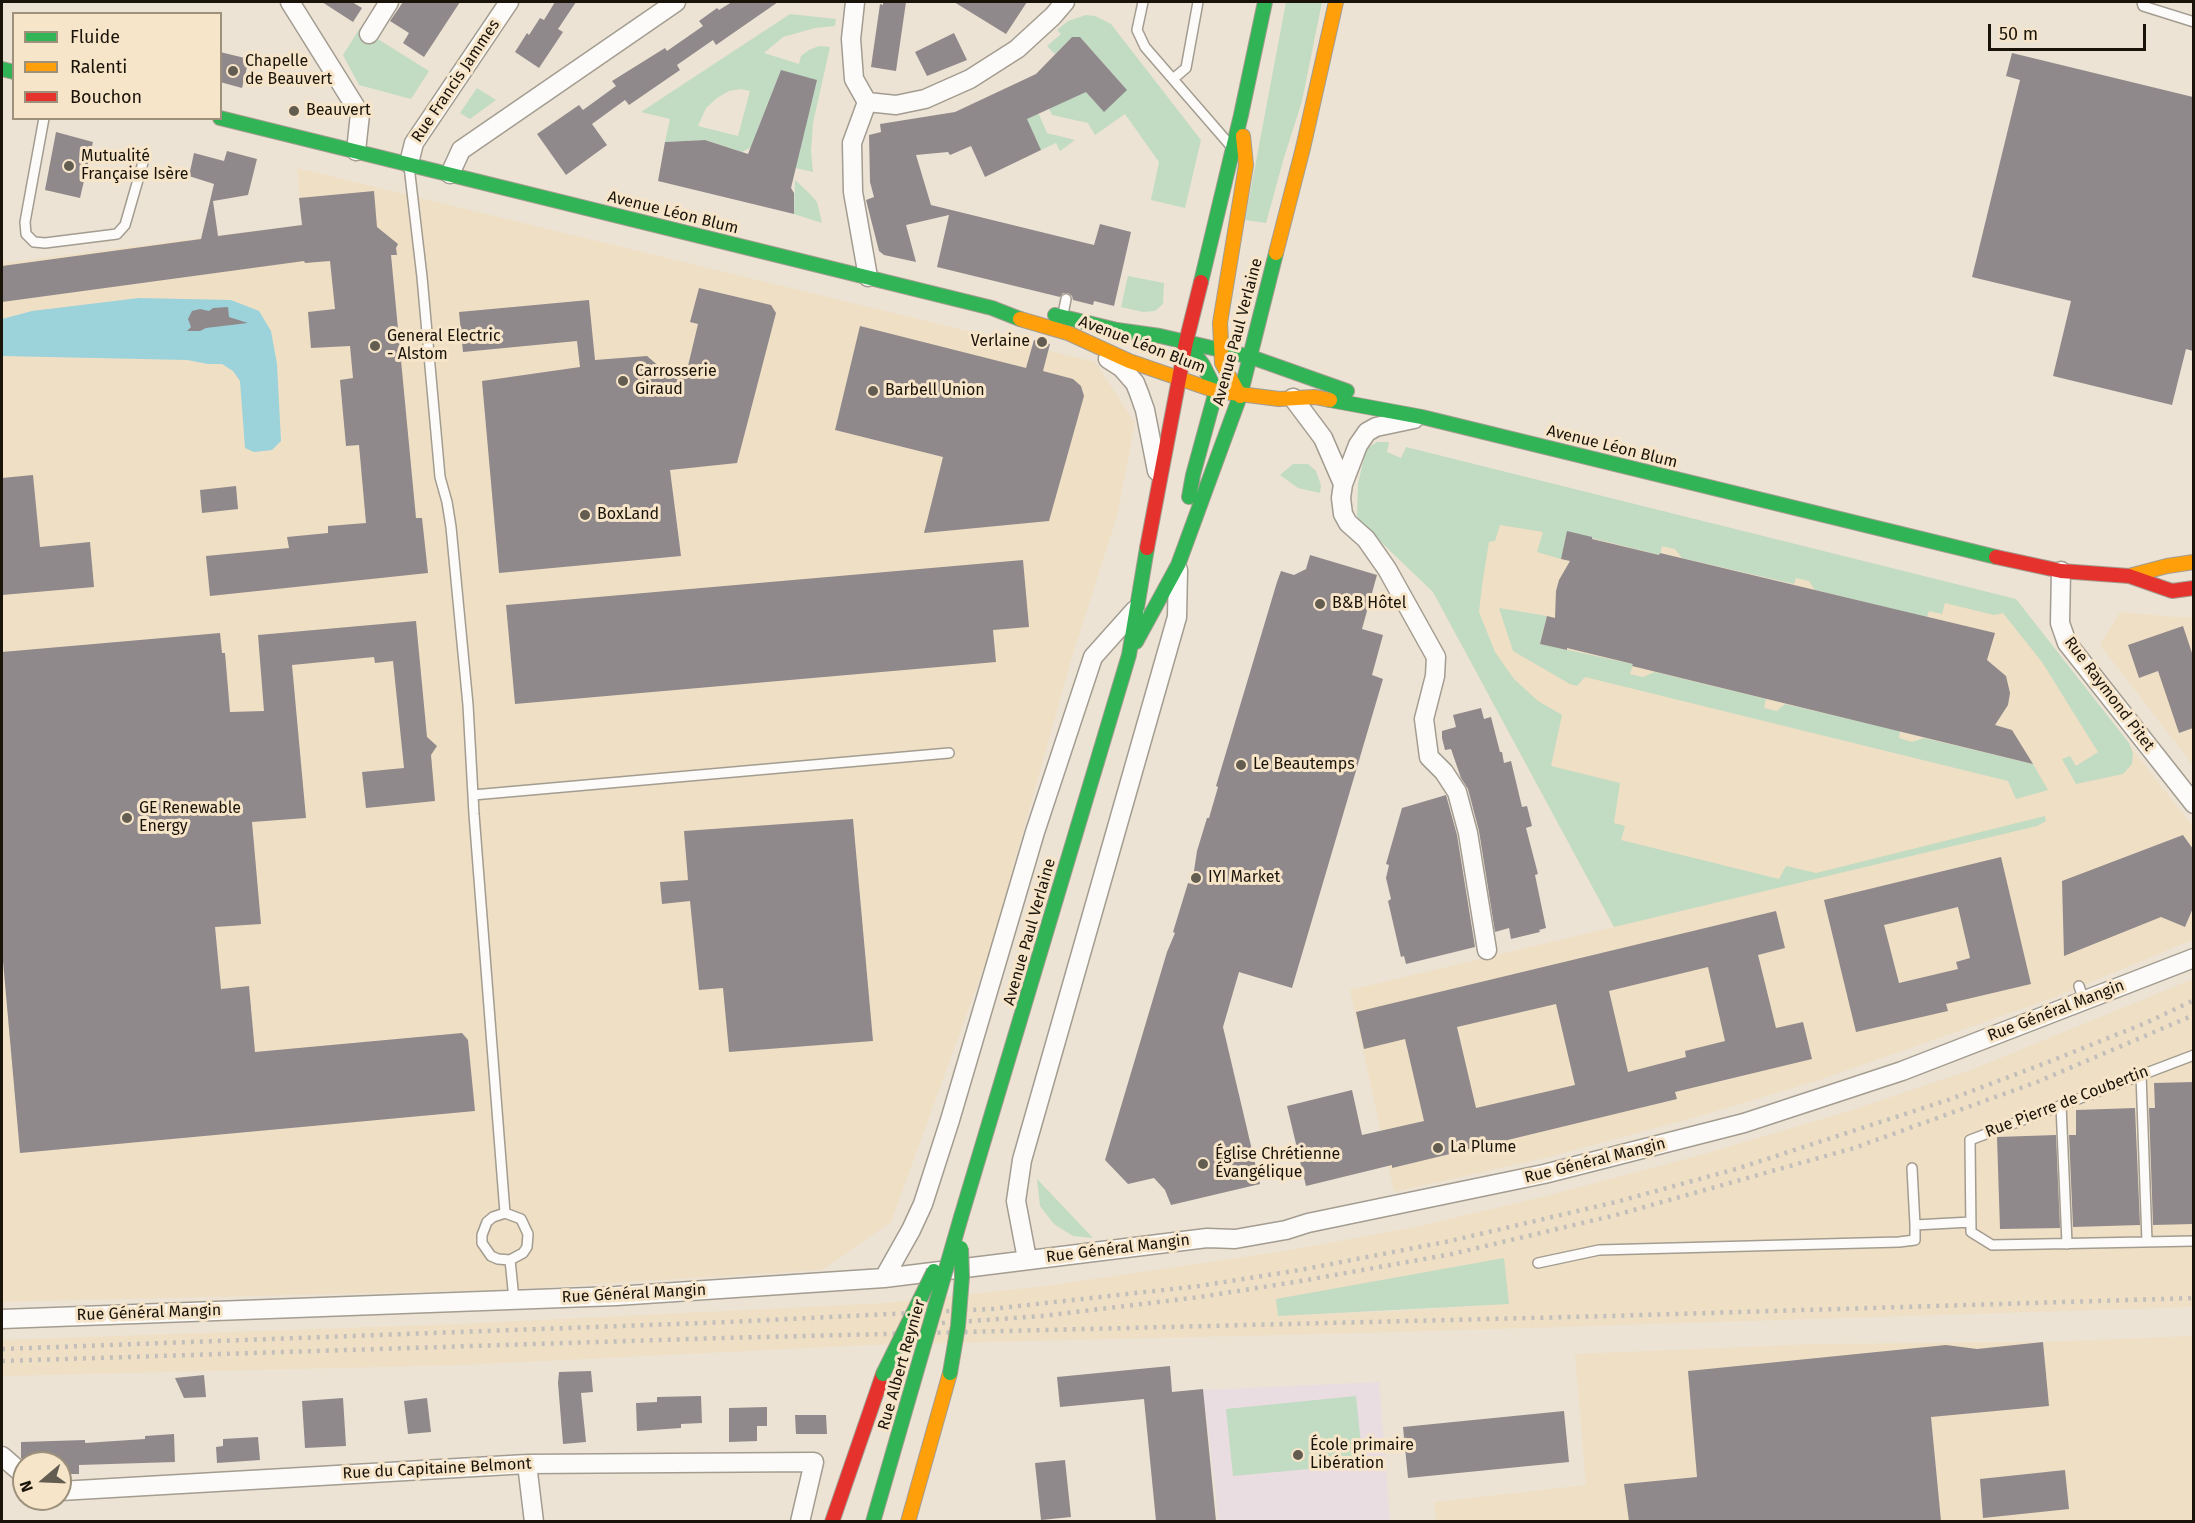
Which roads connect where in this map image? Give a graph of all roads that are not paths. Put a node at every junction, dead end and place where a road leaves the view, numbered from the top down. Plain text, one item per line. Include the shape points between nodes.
1 (290, 2) edge
2 (389, 2) edge
3 (509, 2) edge
4 (676, 2) edge
5 (855, 2) edge
6 (1065, 2) edge
7 (1143, 2) edge
8 (1198, 2) edge
9 (1265, 2) edge
10 (1336, 2) edge
11 (2142, 2) edge
12 (2193, 22) edge
13 (369, 34) dead end
14 (1173, 79) junction
15 (867, 102) junction
16 (1241, 115) junction
17 (222, 118) edge
18 (44, 120) edge
19 (1232, 148) junction
20 (356, 151) junction
21 (144, 159) dead end
22 (409, 163) junction
23 (450, 174) junction
24 (867, 278) junction
25 (1066, 299) dead end
26 (1065, 325) junction
27 (1186, 342) junction
28 (1251, 357) junction
29 (1223, 362) junction
30 (1181, 363) junction
31 (1206, 369) junction
32 (1247, 372) junction
33 (1178, 379) junction
34 (1216, 391) junction
35 (1359, 395) junction
36 (1240, 396) junction
37 (1293, 398) junction
38 (1422, 417) junction
39 (1160, 483) junction
40 (1343, 484) junction
41 (2193, 562) edge
42 (1178, 565) junction
43 (2061, 571) junction
44 (2129, 576) junction
45 (2193, 588) edge
46 (1135, 610) junction
47 (1129, 655) junction
48 (949, 753) dead end
49 (473, 795) junction
50 (2193, 804) edge
51 (1487, 950) dead end
52 (2193, 958) edge
53 (2193, 1055) edge
54 (2141, 1074) junction
55 (2061, 1105) junction
56 (1912, 1168) dead end
57 (505, 1214) junction
58 (961, 1217) junction
59 (1971, 1222) junction
60 (1915, 1225) junction
61 (2193, 1241) edge
62 (2147, 1242) junction
63 (2067, 1244) junction
64 (1027, 1259) junction
65 (510, 1260) junction
66 (1538, 1263) dead end
67 (884, 1278) junction
68 (514, 1299) junction
69 (2, 1318) edge
70 (527, 1464) junction
71 (72, 1490) edge
72 (534, 1521) edge
73 (800, 1521) edge
74 (832, 1521) edge
75 (873, 1521) edge
76 (908, 1521) edge

1 - 20 street via 360,114
2 - 13 street
3 - 22 street, Rue Francis Jammes via 414,143
4 - 23 street via 461,150
5 - 15 street via 851,39 854,79
6 - 15 street via 1017,50 970,80 925,99 896,105
7 - 14 lane via 1137,30 1145,47
8 - 14 lane via 1186,68
9 - 16 main road, Avenue Paul Verlaine
10 - 28 main road, Avenue Paul Verlaine
11 - 12 lane
14 - 19 lane
15 - 24 street via 852,143 853,192
16 - 19 main road, Avenue Paul Verlaine
16 - 29 main road via 1246,165 1220,323
17 - 20 main road, Avenue Léon Blum
18 - 21 lane via 25,222 26,234 34,242 117,234 124,225
19 - 27 main road, Avenue Paul Verlaine
20 - 22 main road, Avenue Léon Blum
22 - 23 main road, Avenue Léon Blum
22 - 49 lane via 440,477 451,527
23 - 24 main road, Avenue Léon Blum
24 - 26 main road, Avenue Léon Blum via 992,308 1036,325
25 - 26 lane
26 - 27 main road, Avenue Léon Blum
26 - 30 main road
26 - 33 main road, Avenue Léon Blum via 1129,361
26 - 39 street via 1122,368 1135,383 1145,410
27 - 29 main road, Avenue Léon Blum
27 - 30 main road, Avenue Paul Verlaine
27 - 31 main road
28 - 29 main road, Avenue Léon Blum
28 - 32 main road, Avenue Paul Verlaine
28 - 35 main road, Avenue Léon Blum
29 - 31 main road
29 - 32 main road, Avenue Léon Blum
29 - 36 main road
30 - 31 main road
30 - 33 main road, Avenue Paul Verlaine
31 - 33 main road
31 - 34 main road
32 - 35 main road, Avenue Léon Blum
32 - 36 main road, Avenue Paul Verlaine
33 - 34 main road, Avenue Léon Blum
33 - 39 main road, Avenue Paul Verlaine
34 - 36 main road, Avenue Léon Blum
34 - 42 main road via 1193,475
35 - 38 main road
36 - 37 main road, Avenue Léon Blum
36 - 42 main road, Avenue Paul Verlaine
37 - 38 main road, Avenue Léon Blum via 1315,397
37 - 40 street via 1323,438
38 - 40 street via 1367,432
38 - 43 main road, Avenue Léon Blum
39 - 46 main road, Avenue Paul Verlaine
40 - 51 street via 1341,498 1347,523 1366,539 1387,569 1436,657 1424,719 1430,757 1457,792 1468,833
41 - 44 main road, Avenue Léon Blum
42 - 47 main road, Avenue Paul Verlaine
42 - 64 street via 1177,617 1022,1160 1016,1202
43 - 44 main road, Avenue Léon Blum
43 - 50 street, Rue Raymond Pitet via 2060,623 2067,643
44 - 45 main road, Avenue Léon Blum via 2172,591
46 - 47 main road, Avenue Paul Verlaine
46 - 67 street via 1093,657 1035,832 923,1203
47 - 58 main road, Avenue Paul Verlaine
48 - 49 lane
49 - 57 lane
52 - 64 street, Rue Général Mangin via 2081,994 1902,1071 1744,1123 1544,1174 1308,1222 1286,1230 1235,1239 1207,1238
53 - 54 lane, Rue Pierre de Coubertin
54 - 55 lane, Rue Pierre de Coubertin
54 - 62 lane
55 - 59 lane, Rue Pierre de Coubertin via 1970,1140
55 - 63 lane
56 - 60 lane
57 - 65 lane via 521,1219 528,1234 523,1253
57 - 65 lane via 487,1222 482,1235 491,1256
58 - 74 main road, bridge via 883,1374
58 - 75 main road, Rue Albert Reynier, bridge
58 - 76 main road, bridge via 962,1277 950,1373
59 - 60 lane
59 - 63 lane via 1971,1232 1992,1245
60 - 66 lane via 1915,1240 1899,1242 1599,1250
61 - 62 lane
62 - 63 lane
64 - 67 street, Rue Général Mangin
65 - 68 lane
67 - 68 street, Rue Général Mangin
68 - 69 street, Rue Général Mangin
70 - 71 street, Rue du Capitaine Belmont
70 - 72 street
70 - 73 street, Rue du Capitaine Belmont via 814,1461

